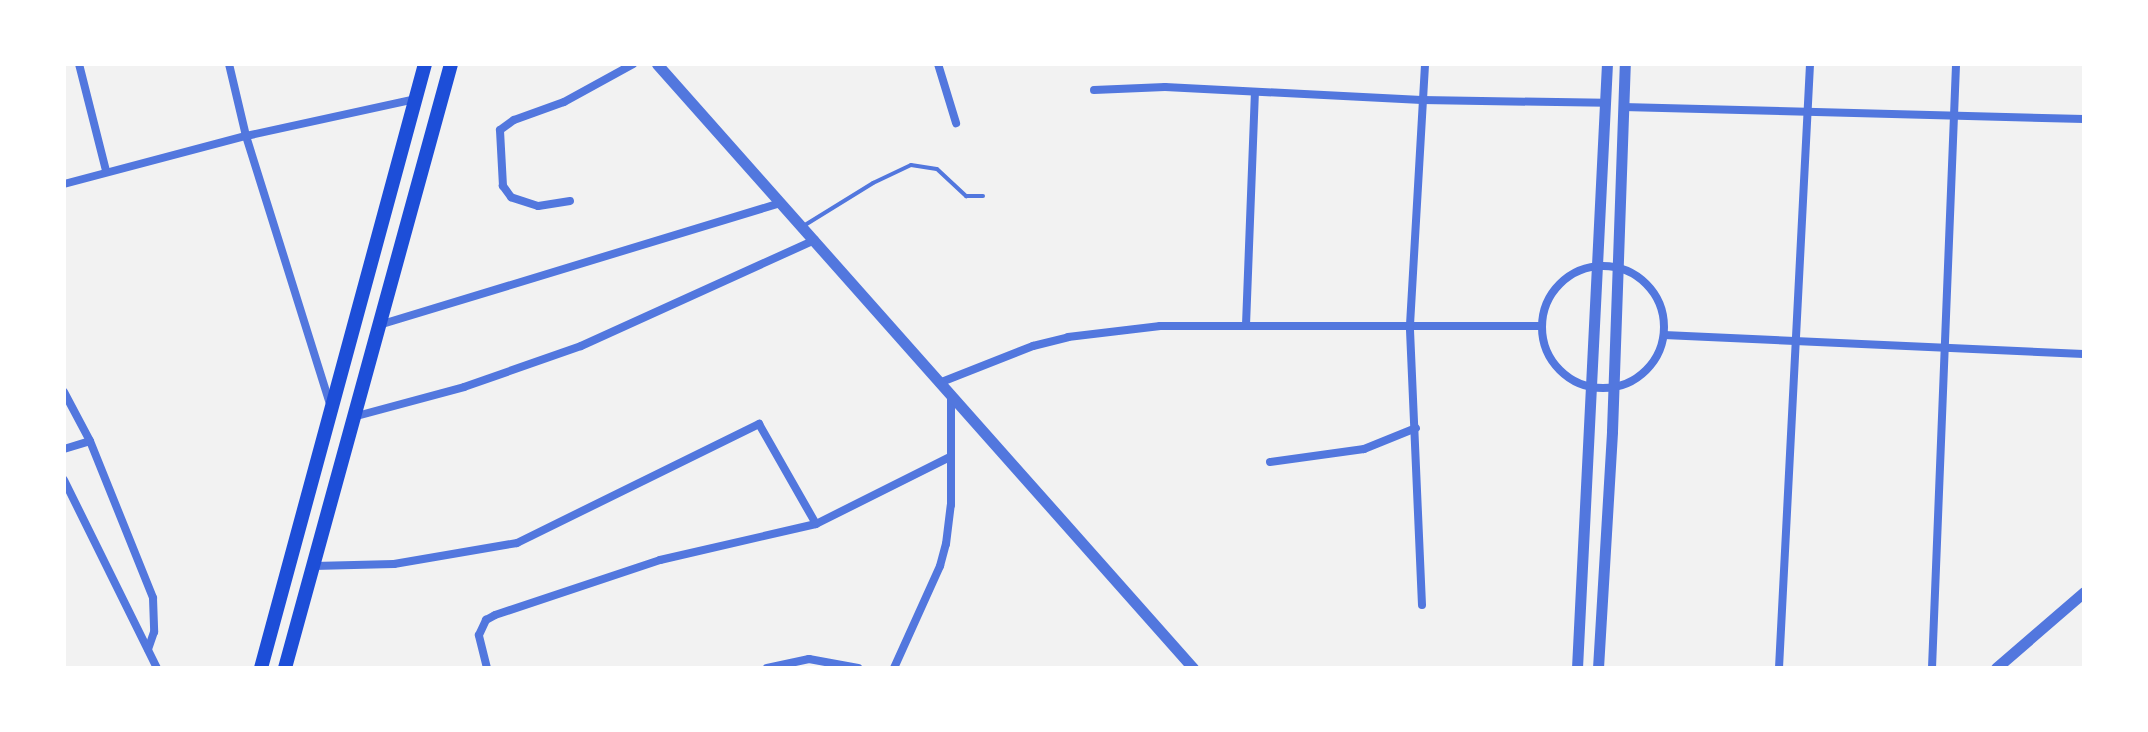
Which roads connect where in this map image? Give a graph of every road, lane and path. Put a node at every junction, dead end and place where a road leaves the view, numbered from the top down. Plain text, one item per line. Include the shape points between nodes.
1 (79, 64) edge
2 (229, 64) edge
3 (425, 64) edge
4 (451, 64) edge
5 (633, 64) edge
6 (657, 64) edge
7 (938, 64) edge
8 (1425, 64) edge
9 (1607, 64) edge
10 (1625, 64) edge
11 (1810, 64) edge
12 (1956, 64) edge
13 (1094, 90) dead end
14 (1255, 92) junction
15 (416, 99) junction
16 (1422, 100) junction
17 (1605, 103) junction
18 (1623, 107) junction
19 (1808, 111) junction
20 (1954, 117) junction
21 (2084, 119) edge
22 (956, 123) dead end
23 (246, 136) junction
24 (106, 171) junction
25 (64, 184) edge
26 (983, 196) dead end
27 (570, 201) dead end
28 (780, 203) junction
29 (803, 227) junction
30 (815, 240) junction
31 (1597, 266) junction
32 (1617, 267) junction
33 (1246, 325) junction
34 (1410, 325) junction
35 (378, 326) junction
36 (1541, 326) junction
37 (1664, 335) junction
38 (1795, 341) junction
39 (1946, 348) junction
40 (2084, 354) edge
41 (939, 383) junction
42 (1590, 387) junction
43 (1613, 387) junction
44 (64, 392) edge
45 (951, 396) junction
46 (330, 406) junction
47 (352, 417) junction
48 (1416, 428) junction
49 (90, 441) junction
50 (64, 449) edge
51 (950, 457) junction
52 (1270, 462) dead end
53 (64, 480) edge
54 (816, 524) junction
55 (1585, 533) junction
56 (1606, 533) junction
57 (314, 566) junction
58 (2084, 592) edge
59 (1422, 605) dead end
60 (148, 649) junction
61 (2002, 666) edge
62 (157, 668) edge
63 (261, 668) edge
64 (285, 668) edge
65 (487, 668) edge
66 (767, 668) edge
67 (858, 668) edge
68 (894, 668) edge
69 (1193, 668) edge
70 (1577, 668) edge
71 (1598, 668) edge
72 (1779, 668) edge
73 (1932, 668) edge

1 - 24 street
2 - 23 street
3 - 15 main road
4 - 35 main road
5 - 27 street via 500,130 503,186 511,197 538,206
6 - 28 street
7 - 22 street
8 - 16 street
9 - 17 street
10 - 18 street
11 - 19 street
12 - 20 street
13 - 14 street
14 - 16 street
14 - 33 street
15 - 23 street
15 - 46 main road
16 - 17 street
16 - 34 street
17 - 31 street
18 - 19 street
18 - 32 street
19 - 20 street
19 - 38 street
20 - 21 street
20 - 39 street
23 - 24 street
23 - 46 street
24 - 25 street
26 - 29 lane via 966,196 937,169 911,165
28 - 29 street
28 - 35 street
29 - 30 street
30 - 41 street
30 - 47 street via 581,346 464,387
31 - 32 street
31 - 36 street via 1575,272 1557,286
31 - 42 street
32 - 37 street via 1653,292
32 - 43 street
33 - 34 street
33 - 41 street via 1160,326 1068,337
34 - 36 street
34 - 48 street
35 - 47 main road
36 - 42 street via 1555,365
37 - 38 street
37 - 43 street via 1647,369
38 - 39 street
38 - 72 street
39 - 40 street
39 - 73 street
41 - 45 street
42 - 43 street
42 - 55 street
43 - 56 street
44 - 49 street
45 - 51 street
45 - 69 street
46 - 63 main road
47 - 57 main road
48 - 52 street via 1364,449
48 - 59 street
49 - 50 street
49 - 60 street via 153,598 154,632
51 - 54 street
51 - 68 street via 946,544
53 - 60 street
54 - 57 street via 759,424 517,543 394,564
54 - 65 street via 660,560 495,615 479,635
55 - 56 street
55 - 70 street
56 - 71 street
57 - 64 main road
58 - 61 street
60 - 62 street
66 - 67 street via 809,659

